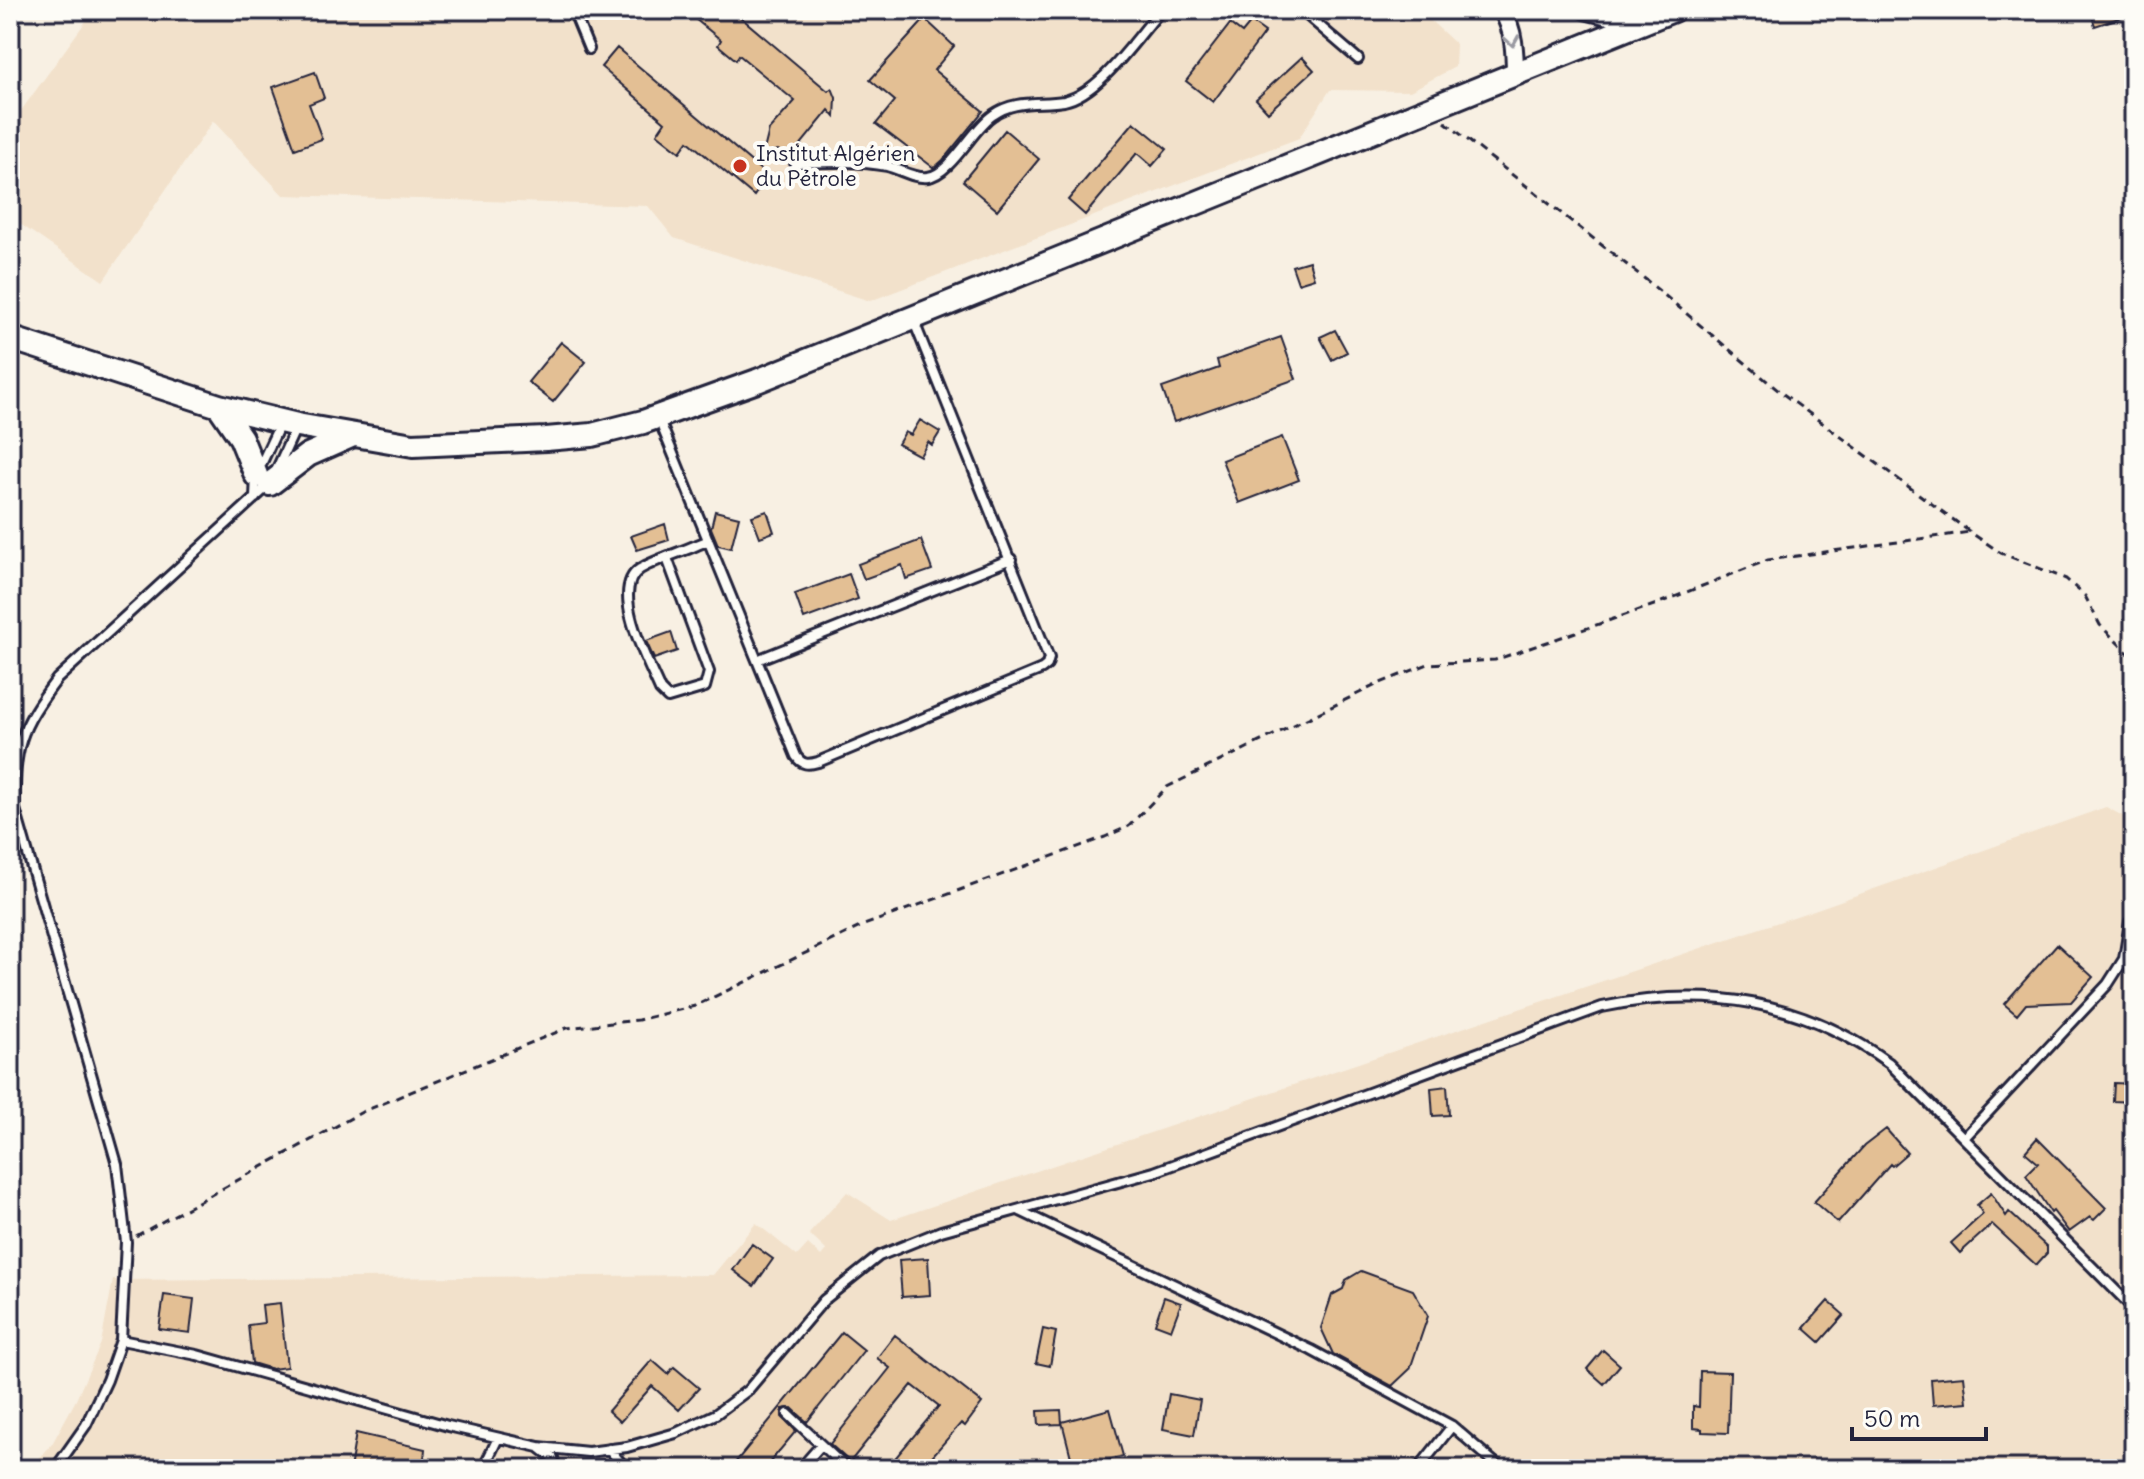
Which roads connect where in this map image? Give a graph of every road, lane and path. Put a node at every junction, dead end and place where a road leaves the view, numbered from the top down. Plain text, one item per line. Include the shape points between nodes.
1 (573, 10) edge
2 (1161, 10) edge
3 (1301, 10) edge
4 (1502, 10) edge
5 (1585, 10) edge
6 (1673, 10) edge
7 (1640, 24) junction
8 (589, 49) dead end
9 (1358, 59) dead end
10 (1515, 75) junction
11 (1428, 110) junction
12 (795, 163) dead end
13 (913, 318) junction
14 (10, 338) edge
15 (219, 406) junction
16 (657, 416) junction
17 (289, 423) junction
18 (352, 435) junction
19 (260, 486) junction
20 (1970, 532) junction
21 (707, 541) junction
22 (667, 558) junction
23 (1011, 559) junction
24 (2134, 659) edge
25 (757, 660) junction
26 (2130, 922) dead end
27 (1964, 1138) junction
28 (1017, 1210) junction
29 (126, 1242) junction
30 (2134, 1309) edge
31 (121, 1340) junction
32 (788, 1414) dead end
33 (1452, 1426) junction
34 (498, 1438) junction
35 (821, 1445) junction
36 (539, 1447) junction
37 (609, 1449) junction
38 (55, 1469) edge
39 (483, 1469) edge
40 (556, 1469) edge
41 (626, 1469) edge
42 (800, 1469) edge
43 (847, 1469) edge
44 (1418, 1469) edge
45 (1502, 1469) edge

1 - 8 lane
2 - 12 lane via 1092,89 1066,101 1017,104 996,113 931,177 886,166
3 - 9 lane
4 -> 10 street via 1515,46
5 - 7 street
6 - 7 main road
7 - 10 main road
10 - 11 main road
11 - 13 main road
11 - 20 path via 1779,391
13 - 16 main road
13 - 23 lane
14 - 15 main road
15 - 17 main road
15 - 19 main road via 241,438
16 - 18 main road via 592,435 546,439 413,445
16 - 21 lane
17 - 18 main road
17 - 19 lane
17 - 19 lane
18 - 19 main road
19 - 29 lane via 57,679 21,734 15,809 117,1164
20 - 24 path via 2001,553 2066,579
20 - 29 path via 1768,560 1495,660 1428,664 1167,787 1129,826 1105,837 864,925 695,1006 638,1020 567,1028 362,1112
21 - 22 lane
21 - 25 lane
22 - 22 lane via 709,672 705,687 668,698 660,690 627,604 638,570
23 - 25 lane
23 - 25 lane via 1048,650 1047,665 818,762 801,763 796,756
26 - 27 lane via 2124,959 2108,984
27 - 28 lane via 1889,1063 1829,1027 1730,999 1647,998 1602,1007 1154,1172
27 - 30 lane
28 - 33 lane via 1311,1350
28 - 37 lane via 941,1231 879,1256 824,1300 748,1390 716,1414 676,1433
29 - 31 lane
31 - 34 lane via 197,1355
31 - 38 lane via 86,1425
32 - 35 lane
33 - 44 lane
33 - 45 lane
34 - 36 lane
34 - 39 lane
35 - 42 lane
35 - 43 lane
36 - 37 lane
36 - 40 lane via 553,1458
37 - 41 lane

